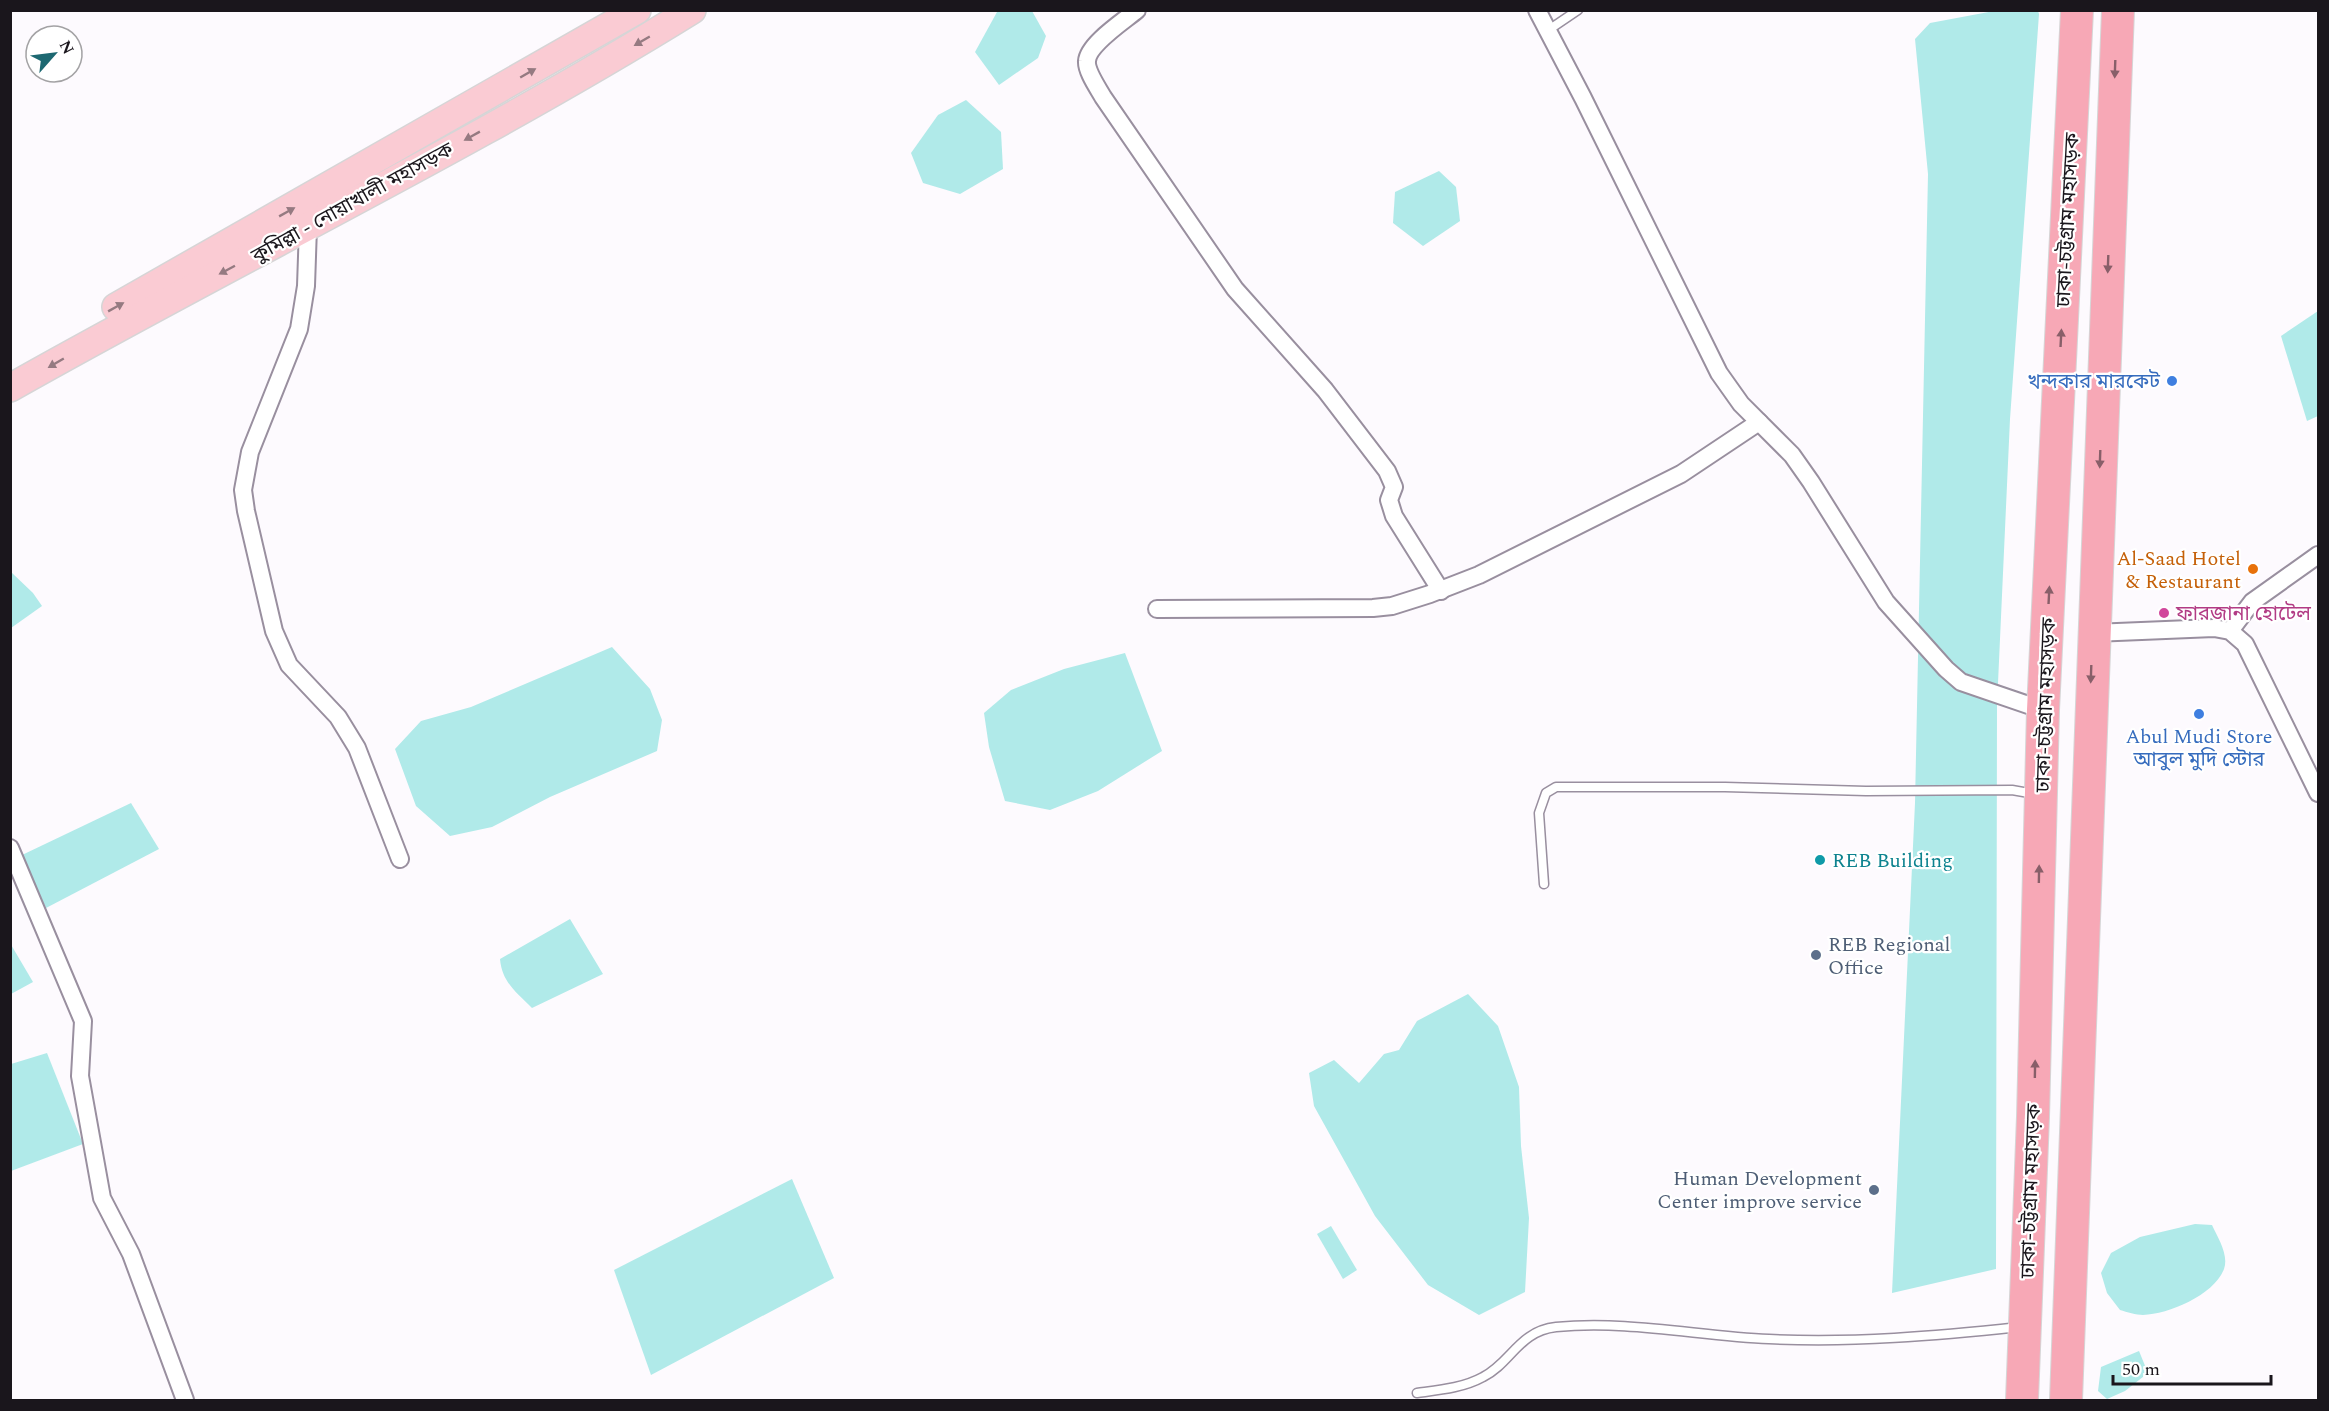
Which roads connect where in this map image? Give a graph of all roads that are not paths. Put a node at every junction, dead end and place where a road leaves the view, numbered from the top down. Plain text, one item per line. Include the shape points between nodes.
1 (637, 10) edge
2 (692, 10) edge
3 (1137, 10) edge
4 (1537, 10) edge
5 (1578, 10) edge
6 (2077, 10) edge
7 (2118, 10) edge
8 (1547, 31) junction
9 (308, 227) junction
10 (10, 367) edge
11 (10, 388) edge
12 (1759, 422) junction
13 (2319, 555) edge
14 (1441, 591) junction
15 (1157, 609) dead end
16 (2230, 631) junction
17 (2093, 633) junction
18 (2043, 718) junction
19 (2090, 728) junction
20 (2319, 793) edge
21 (2041, 795) junction
22 (10, 848) edge
23 (400, 859) dead end
24 (1544, 884) dead end
25 (2025, 1327) junction
26 (1417, 1393) dead end
27 (185, 1401) edge
28 (2022, 1401) edge
29 (2066, 1401) edge

10 -> 1 main road, কুমিল্লা - নোয়াখালী মহাসড়ক
2 -> 9 main road, কুমিল্লা - নোয়াখালী মহাসড়ক
3 - 14 street via 1104,36 1088,58 1087,65 1103,97 1236,289 1325,390 1387,471 1394,488 1389,500 1394,516
4 - 8 street
5 - 8 lane
18 -> 6 highway, ঢাকা-চট্টগ্রাম মহাসড়ক
7 -> 17 highway, ঢাকা-চট্টগ্রাম মহাসড়ক
8 - 12 street via 1719,373
9 -> 11 main road, কুমিল্লা - নোয়াখালী মহাসড়ক
9 - 23 street via 306,286 299,329 250,452 243,490 274,631 289,665 338,717 357,748
12 - 14 street via 1681,474
12 - 18 street via 1792,455 1886,602 1946,669 1961,682
13 - 16 street via 2252,602
14 - 15 street via 1383,607
16 - 17 street via 2214,628
16 - 20 street via 2245,644
17 -> 19 highway, ঢাকা-চট্টগ্রাম মহাসড়ক
18 - 19 highway
18 - 21 highway, ঢাকা-চট্টগ্রাম মহাসড়ক
19 - 29 highway, ঢাকা-চট্টগ্রাম মহাসড়ক
21 - 24 lane via 2012,790 1556,787 1546,793 1539,813
25 -> 21 highway, ঢাকা-চট্টগ্রাম মহাসড়ক
22 - 27 street via 82,1021 80,1076 102,1198 131,1254
25 - 26 lane via 1840,1339 1770,1339 1603,1325 1554,1327 1521,1341 1484,1377 1451,1389
25 - 28 highway, ঢাকা-চট্টগ্রাম মহাসড়ক

